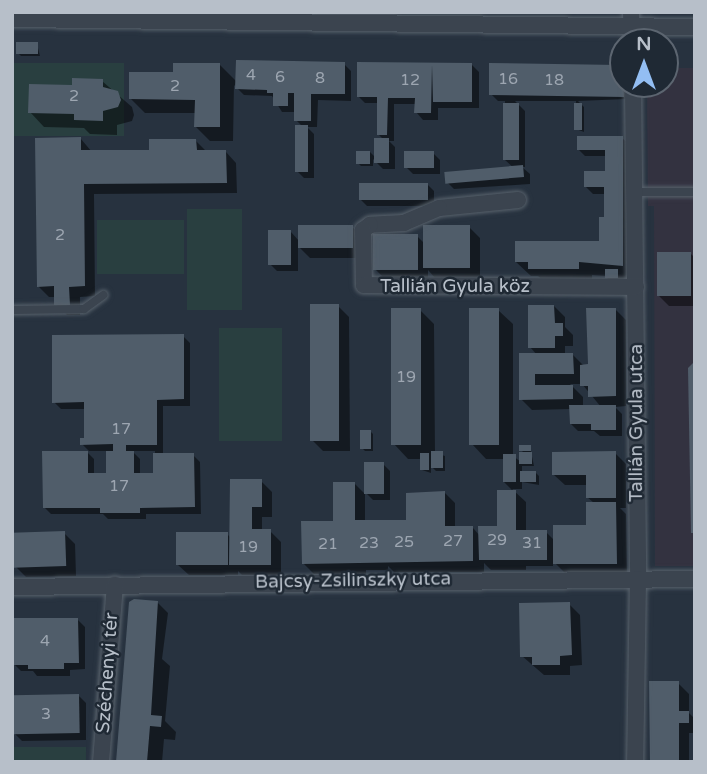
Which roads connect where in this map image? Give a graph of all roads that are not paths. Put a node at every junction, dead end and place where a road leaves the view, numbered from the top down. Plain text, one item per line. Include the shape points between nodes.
1 (293, 18) edge
2 (12, 19) edge
3 (632, 27) edge
4 (695, 27) edge
5 (633, 98) edge
6 (636, 192) junction
7 (695, 192) edge
8 (518, 200) dead end
9 (636, 287) junction
10 (103, 295) dead end
11 (12, 310) edge
12 (638, 579) junction
13 (695, 579) edge
14 (115, 585) junction
15 (12, 587) edge
16 (101, 762) edge
17 (635, 762) edge

1 - 2 street
1 - 3 street
3 - 4 street
5 - 6 street, Tallián Gyula utca
6 - 7 lane
6 - 9 street, Tallián Gyula utca
8 - 9 street, Tallián Gyula köz via 439,208 404,223 370,225 363,230 364,285
9 - 12 street, Tallián Gyula utca
10 - 11 lane via 84,309
12 - 13 street, Bajcsy-Zsilinszky utca
12 - 14 street, Bajcsy-Zsilinszky utca
12 - 17 street, Tallián Gyula utca
14 - 15 street, Bajcsy-Zsilinszky utca
14 - 16 street, Széchenyi tér

